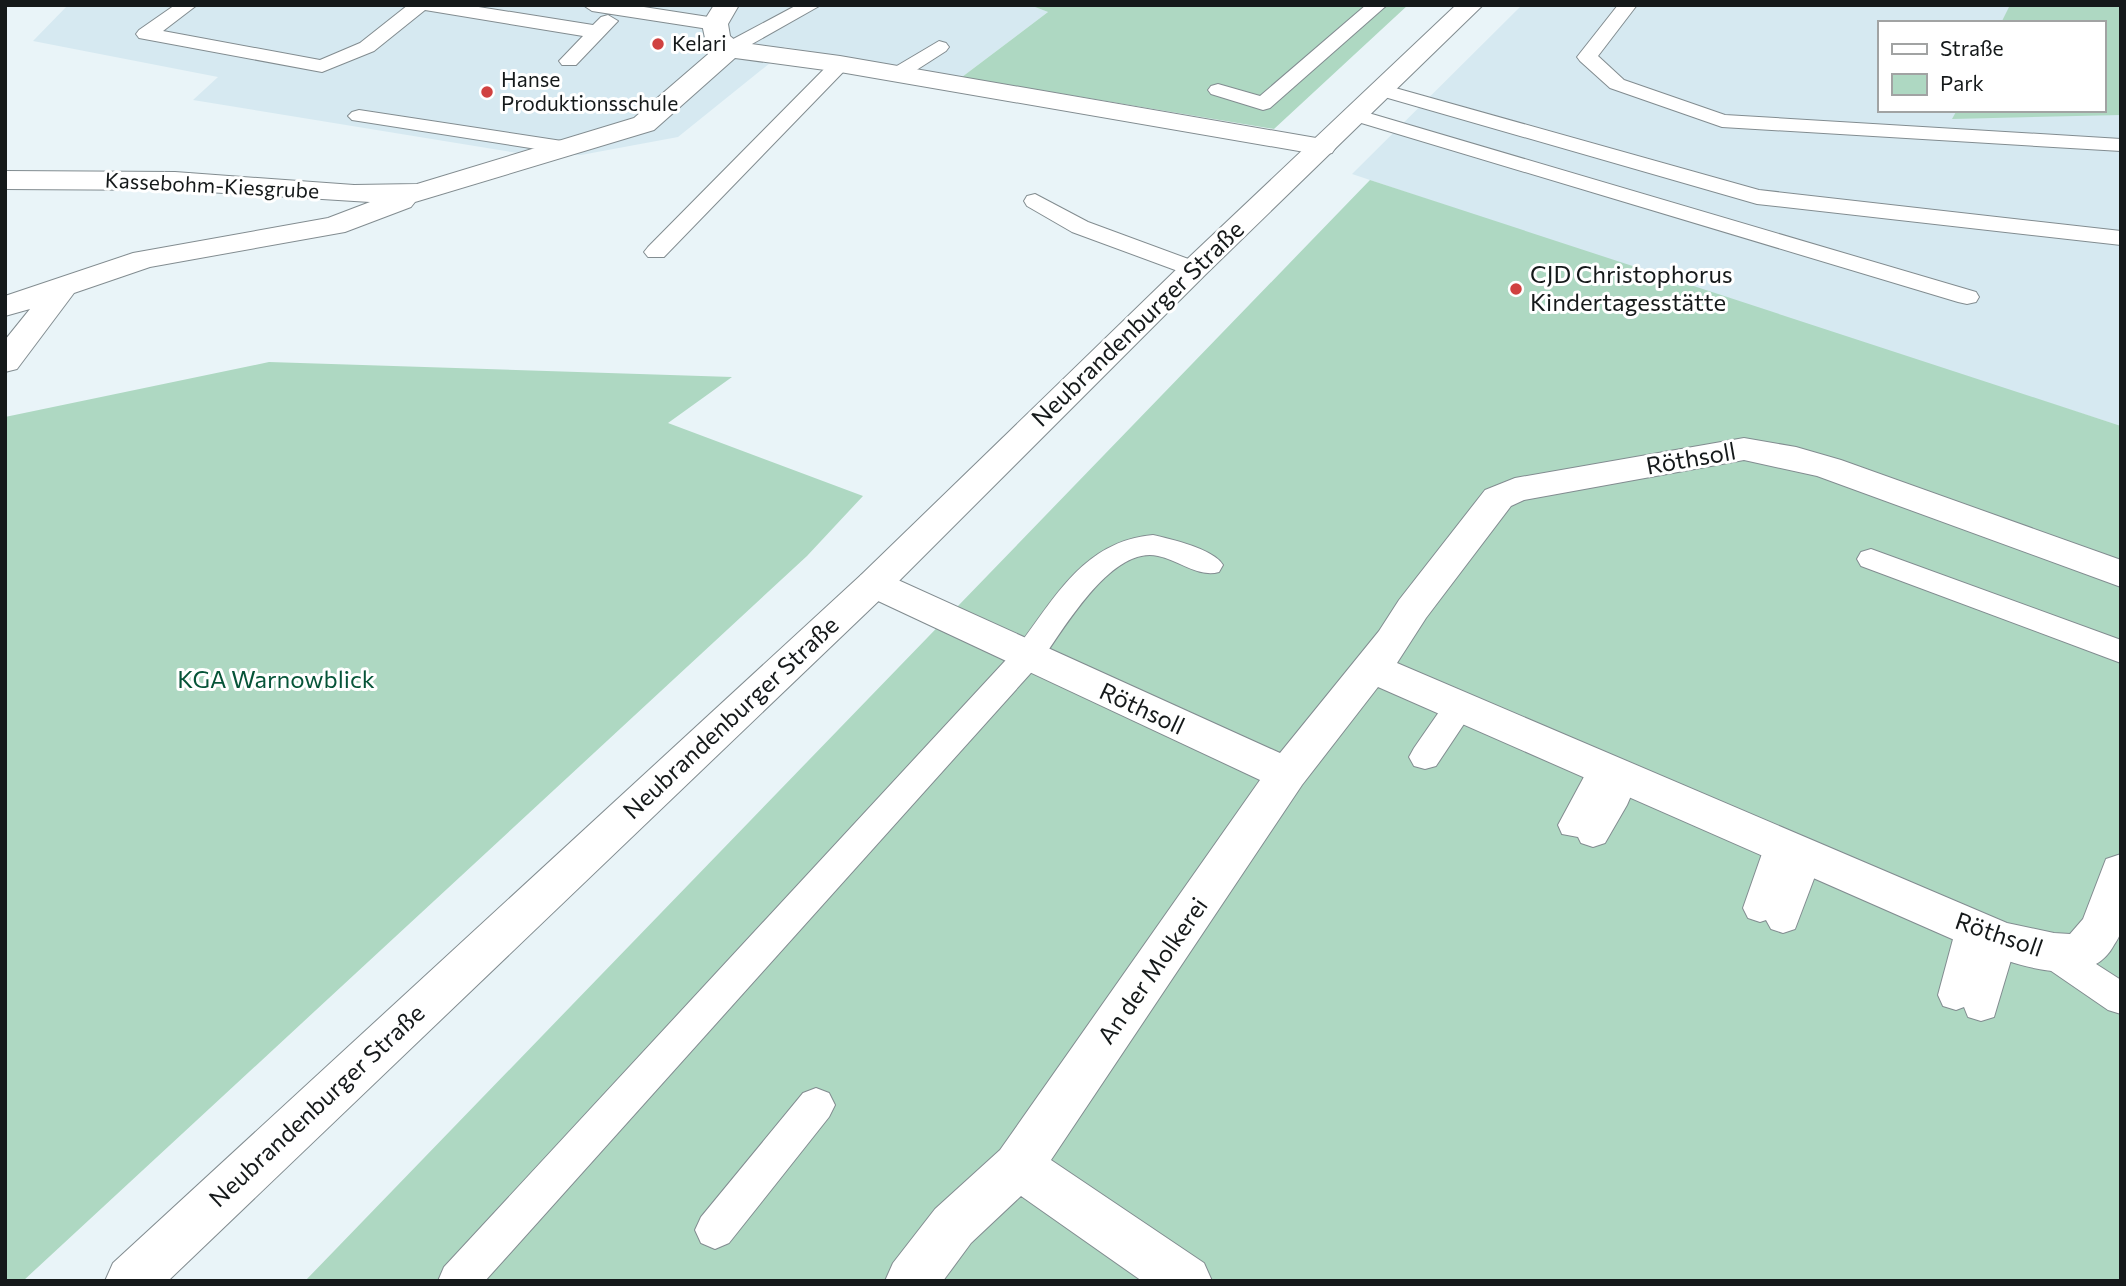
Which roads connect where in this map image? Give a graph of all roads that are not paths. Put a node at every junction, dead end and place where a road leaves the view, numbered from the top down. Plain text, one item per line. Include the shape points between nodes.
1 (188, 5) edge
2 (420, 5) edge
3 (428, 5) edge
4 (592, 5) edge
5 (812, 5) edge
6 (1378, 5) edge
7 (1471, 5) edge
8 (1628, 5) edge
9 (622, 7) edge
10 (721, 15) edge
11 (597, 32) junction
12 (939, 47) dead end
13 (729, 49) junction
14 (569, 61) dead end
15 (839, 64) junction
16 (897, 74) junction
17 (1218, 90) dead end
18 (1381, 90) junction
19 (1355, 115) junction
20 (359, 116) dead end
21 (2121, 145) edge
22 (562, 147) junction
23 (1322, 147) junction
24 (5, 180) edge
25 (419, 193) junction
26 (1035, 201) dead end
27 (2121, 238) edge
28 (656, 251) dead end
29 (1194, 269) junction
30 (64, 286) junction
31 (1967, 297) dead end
32 (5, 307) edge
33 (5, 362) edge
34 (1871, 559) dead end
35 (1209, 565) dead end
36 (2121, 574) edge
37 (874, 584) junction
38 (2121, 652) edge
39 (1028, 656) junction
40 (1372, 668) junction
41 (1461, 704) junction
42 (1425, 757) dead end
43 (1614, 773) junction
44 (1287, 774) junction
45 (1583, 829) dead end
46 (1794, 850) junction
47 (2121, 871) edge
48 (1771, 913) dead end
49 (1986, 934) junction
50 (2053, 954) junction
51 (2121, 999) edge
52 (1969, 1000) dead end
53 (816, 1105) dead end
54 (1018, 1166) junction
55 (715, 1230) dead end
56 (131, 1281) edge
57 (458, 1281) edge
58 (911, 1281) edge
59 (1186, 1281) edge

1 - 2 lane via 146,34 322,66 366,47
3 - 11 lane
4 - 9 lane
5 - 13 lane
6 - 17 lane via 1263,104
7 - 18 street, Neubrandenburger Straße
8 - 21 lane via 1587,57 1617,84 1722,121
9 - 10 lane
9 - 11 lane
10 - 13 street via 718,38
11 - 14 lane
12 - 16 lane
13 - 15 street
13 - 22 street, Kassebohm-Kiesgrube via 644,124
15 - 16 street
15 - 28 lane
16 - 23 street
18 - 19 street, Neubrandenburger Straße
18 - 27 lane via 1757,197
19 - 23 street, Neubrandenburger Straße
19 - 31 lane
20 - 22 lane
22 - 25 street, Kassebohm-Kiesgrube
23 - 29 street, Neubrandenburger Straße
24 - 25 street, Kassebohm-Kiesgrube via 148,180 355,194
25 - 30 street, Kassebohm-Kiesgrube via 335,226 144,259
26 - 29 lane via 1080,227
29 - 37 street, Neubrandenburger Straße
30 - 32 street, Kassebohm-Kiesgrube
30 - 33 street
34 - 38 lane
35 - 39 lane via 1152,545 1118,552 1103,562 1063,608
36 - 40 street, Röthsoll via 1829,468 1744,449 1515,490 1498,498
37 - 39 street, Röthsoll
37 - 56 street, Neubrandenburger Straße
39 - 44 street, Röthsoll
39 - 57 lane
40 - 41 street, Röthsoll
40 - 44 street, Röthsoll
41 - 42 lane
41 - 43 street, Röthsoll
43 - 45 lane via 1611,805
43 - 46 street, Röthsoll
44 - 54 street, An der Molkerei
46 - 48 lane
46 - 49 street, Röthsoll
47 - 50 street, Röthsoll via 2092,946
49 - 50 street, Röthsoll
49 - 52 lane
50 - 51 lane
53 - 55 lane
54 - 58 street, An der Molkerei via 953,1226
54 - 59 street

